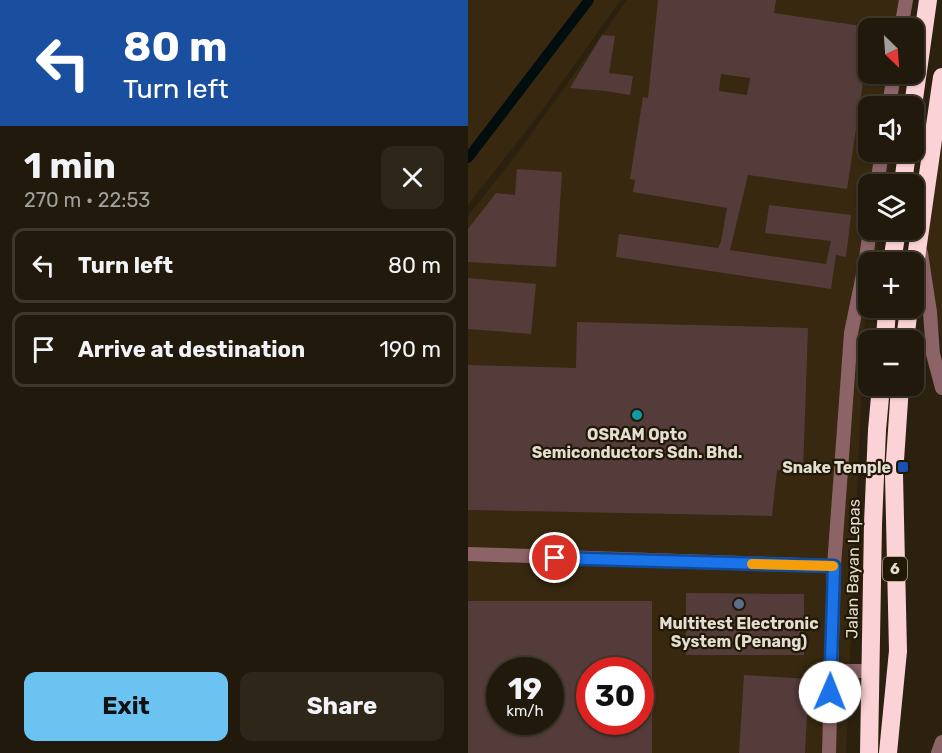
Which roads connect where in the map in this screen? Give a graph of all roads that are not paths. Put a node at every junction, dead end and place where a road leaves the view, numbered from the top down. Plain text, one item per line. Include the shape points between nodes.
1 (906, 0) edge
2 (928, 0) edge
3 (903, 18) edge
4 (942, 77) edge
5 (914, 96) edge
6 (924, 194) edge
7 (869, 240) edge
8 (919, 240) edge
9 (942, 388) edge
10 (880, 396) edge
11 (899, 396) edge
12 (468, 554) edge
13 (834, 566) junction
14 (831, 671) junction
15 (870, 671) junction
16 (942, 742) edge
17 (829, 753) edge
18 (869, 753) edge
19 (888, 753) edge
20 (938, 753) edge

1 - 3 street
2 - 5 highway
4 - 6 highway
7 - 13 street via 851,333
8 - 9 street via 933,354
10 - 15 highway, Jalan Bayan Lepas / 6
11 - 19 highway, 6 via 894,475 898,651
12 - 13 street
13 - 14 street
14 - 15 street
14 - 17 street
15 - 18 highway, Jalan Bayan Lepas / 6
16 - 20 street

